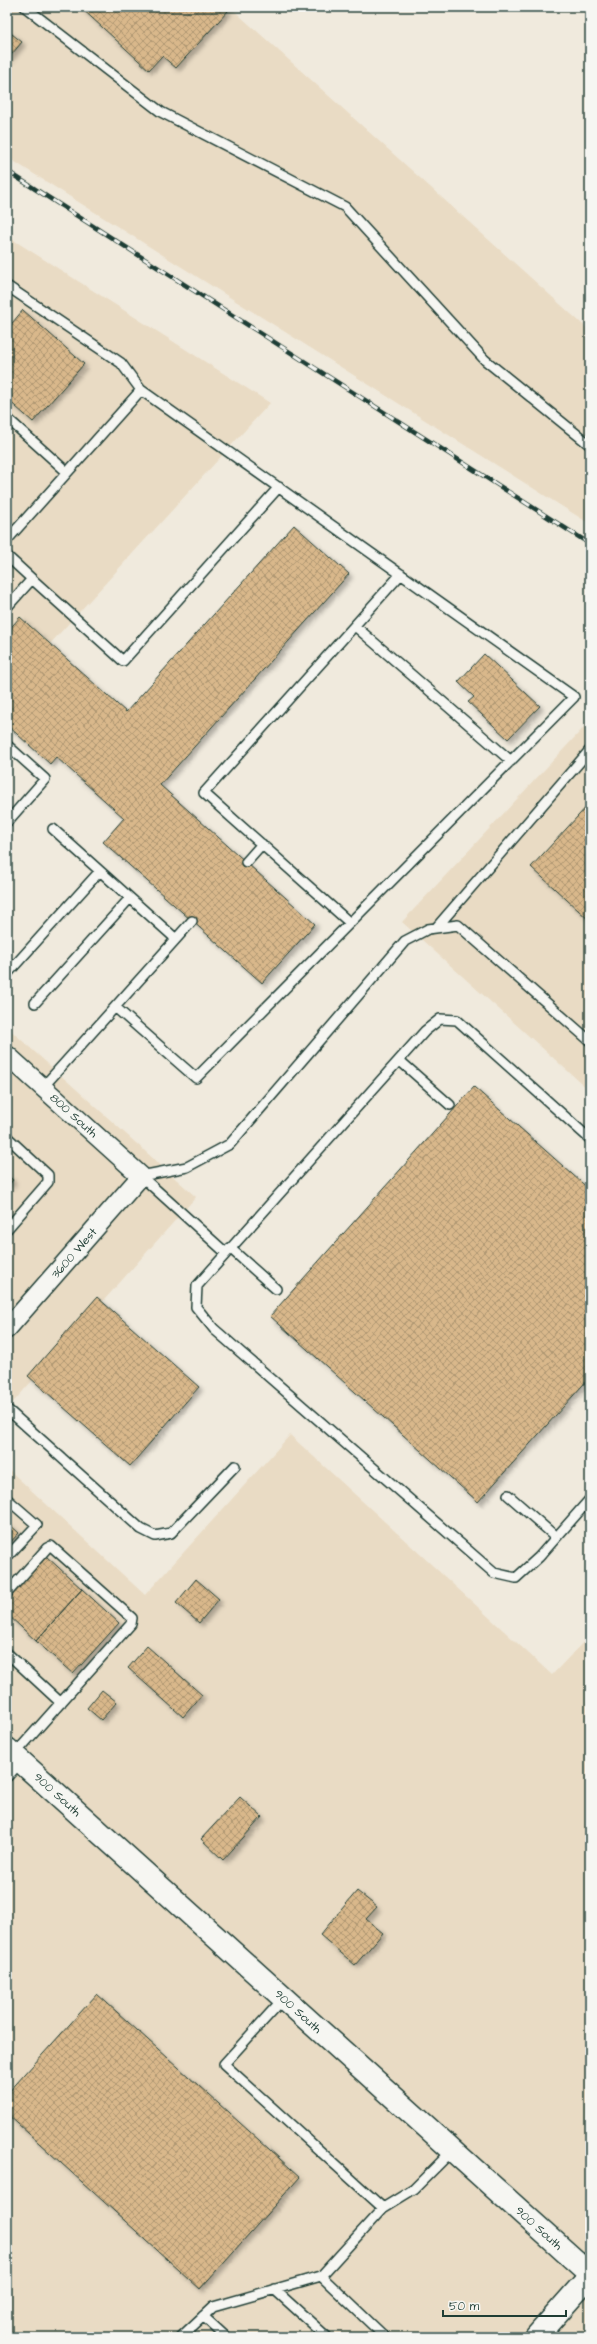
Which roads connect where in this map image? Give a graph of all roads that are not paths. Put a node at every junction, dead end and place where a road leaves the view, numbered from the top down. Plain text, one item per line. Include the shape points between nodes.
1 (25, 7) edge
2 (7, 286) edge
3 (141, 390) junction
4 (7, 418) edge
5 (590, 445) edge
6 (68, 472) junction
7 (279, 487) junction
8 (7, 540) edge
9 (7, 556) edge
10 (401, 574) junction
11 (32, 579) junction
12 (7, 607) edge
13 (354, 626) junction
14 (7, 745) edge
15 (590, 750) edge
16 (511, 761) junction
17 (7, 822) edge
18 (53, 829) dead end
19 (262, 844) junction
20 (246, 862) dead end
21 (100, 871) junction
22 (130, 898) junction
23 (192, 922) dead end
24 (350, 923) junction
25 (436, 928) junction
26 (176, 939) junction
27 (7, 974) edge
28 (35, 1003) dead end
29 (116, 1007) junction
30 (590, 1041) edge
31 (7, 1055) edge
32 (399, 1060) junction
33 (43, 1087) junction
34 (450, 1105) dead end
35 (7, 1137) edge
36 (590, 1139) edge
37 (141, 1176) junction
38 (7, 1229) edge
39 (228, 1250) junction
40 (276, 1289) dead end
41 (7, 1329) edge
42 (7, 1409) edge
43 (235, 1466) dead end
44 (508, 1494) dead end
45 (7, 1499) edge
46 (590, 1499) edge
47 (556, 1537) junction
48 (7, 1557) edge
49 (7, 1593) edge
50 (7, 1653) edge
51 (61, 1703) junction
52 (12, 1761) edge
53 (284, 1998) junction
54 (453, 2150) junction
55 (383, 2208) junction
56 (590, 2275) edge
57 (321, 2276) junction
58 (274, 2290) junction
59 (203, 2316) junction
60 (181, 2337) edge
61 (226, 2337) edge
62 (327, 2337) edge
63 (385, 2337) edge
64 (536, 2337) edge

1 - 5 lane via 161,112 344,207 485,360
2 - 3 lane via 121,363
3 - 6 lane
3 - 7 lane
4 - 6 lane
6 - 8 lane
7 - 10 lane
7 - 11 lane via 123,661
9 - 11 lane
10 - 13 lane
10 - 16 lane via 574,697
11 - 12 lane
13 - 16 lane
13 - 19 lane via 204,793
14 - 17 lane via 45,779
15 - 25 lane
16 - 24 lane
18 - 21 lane
19 - 20 lane
19 - 24 lane
21 - 22 lane
21 - 27 lane
22 - 26 lane
22 - 28 lane
23 - 26 lane
24 - 29 lane via 196,1078
25 - 30 lane via 458,924
25 - 37 lane via 428,928 405,941 230,1144 187,1167
26 - 29 lane
29 - 33 lane
31 - 33 street, 800 South
32 - 34 lane
32 - 36 lane via 425,1031 440,1019 457,1020
32 - 39 lane
33 - 37 street, 800 South
35 - 38 lane via 48,1175 48,1182
37 - 39 lane
37 - 41 street, 3600 West
39 - 40 lane
39 - 47 lane via 197,1286 196,1307 214,1329 494,1573 516,1578
42 - 43 lane via 141,1529 155,1536 171,1533
44 - 47 lane
45 - 48 lane via 37,1525
46 - 47 lane
49 - 51 lane via 51,1546 132,1618 131,1624
50 - 51 lane
51 - 52 lane
52 - 53 street, 900 South
53 - 54 street, 900 South
53 - 55 lane via 224,2064
54 - 55 lane via 414,2189
54 - 56 street, 900 South
55 - 57 lane
56 - 64 street
57 - 58 lane
57 - 63 lane
58 - 59 lane via 213,2307
58 - 62 lane
59 - 60 lane
59 - 61 lane

